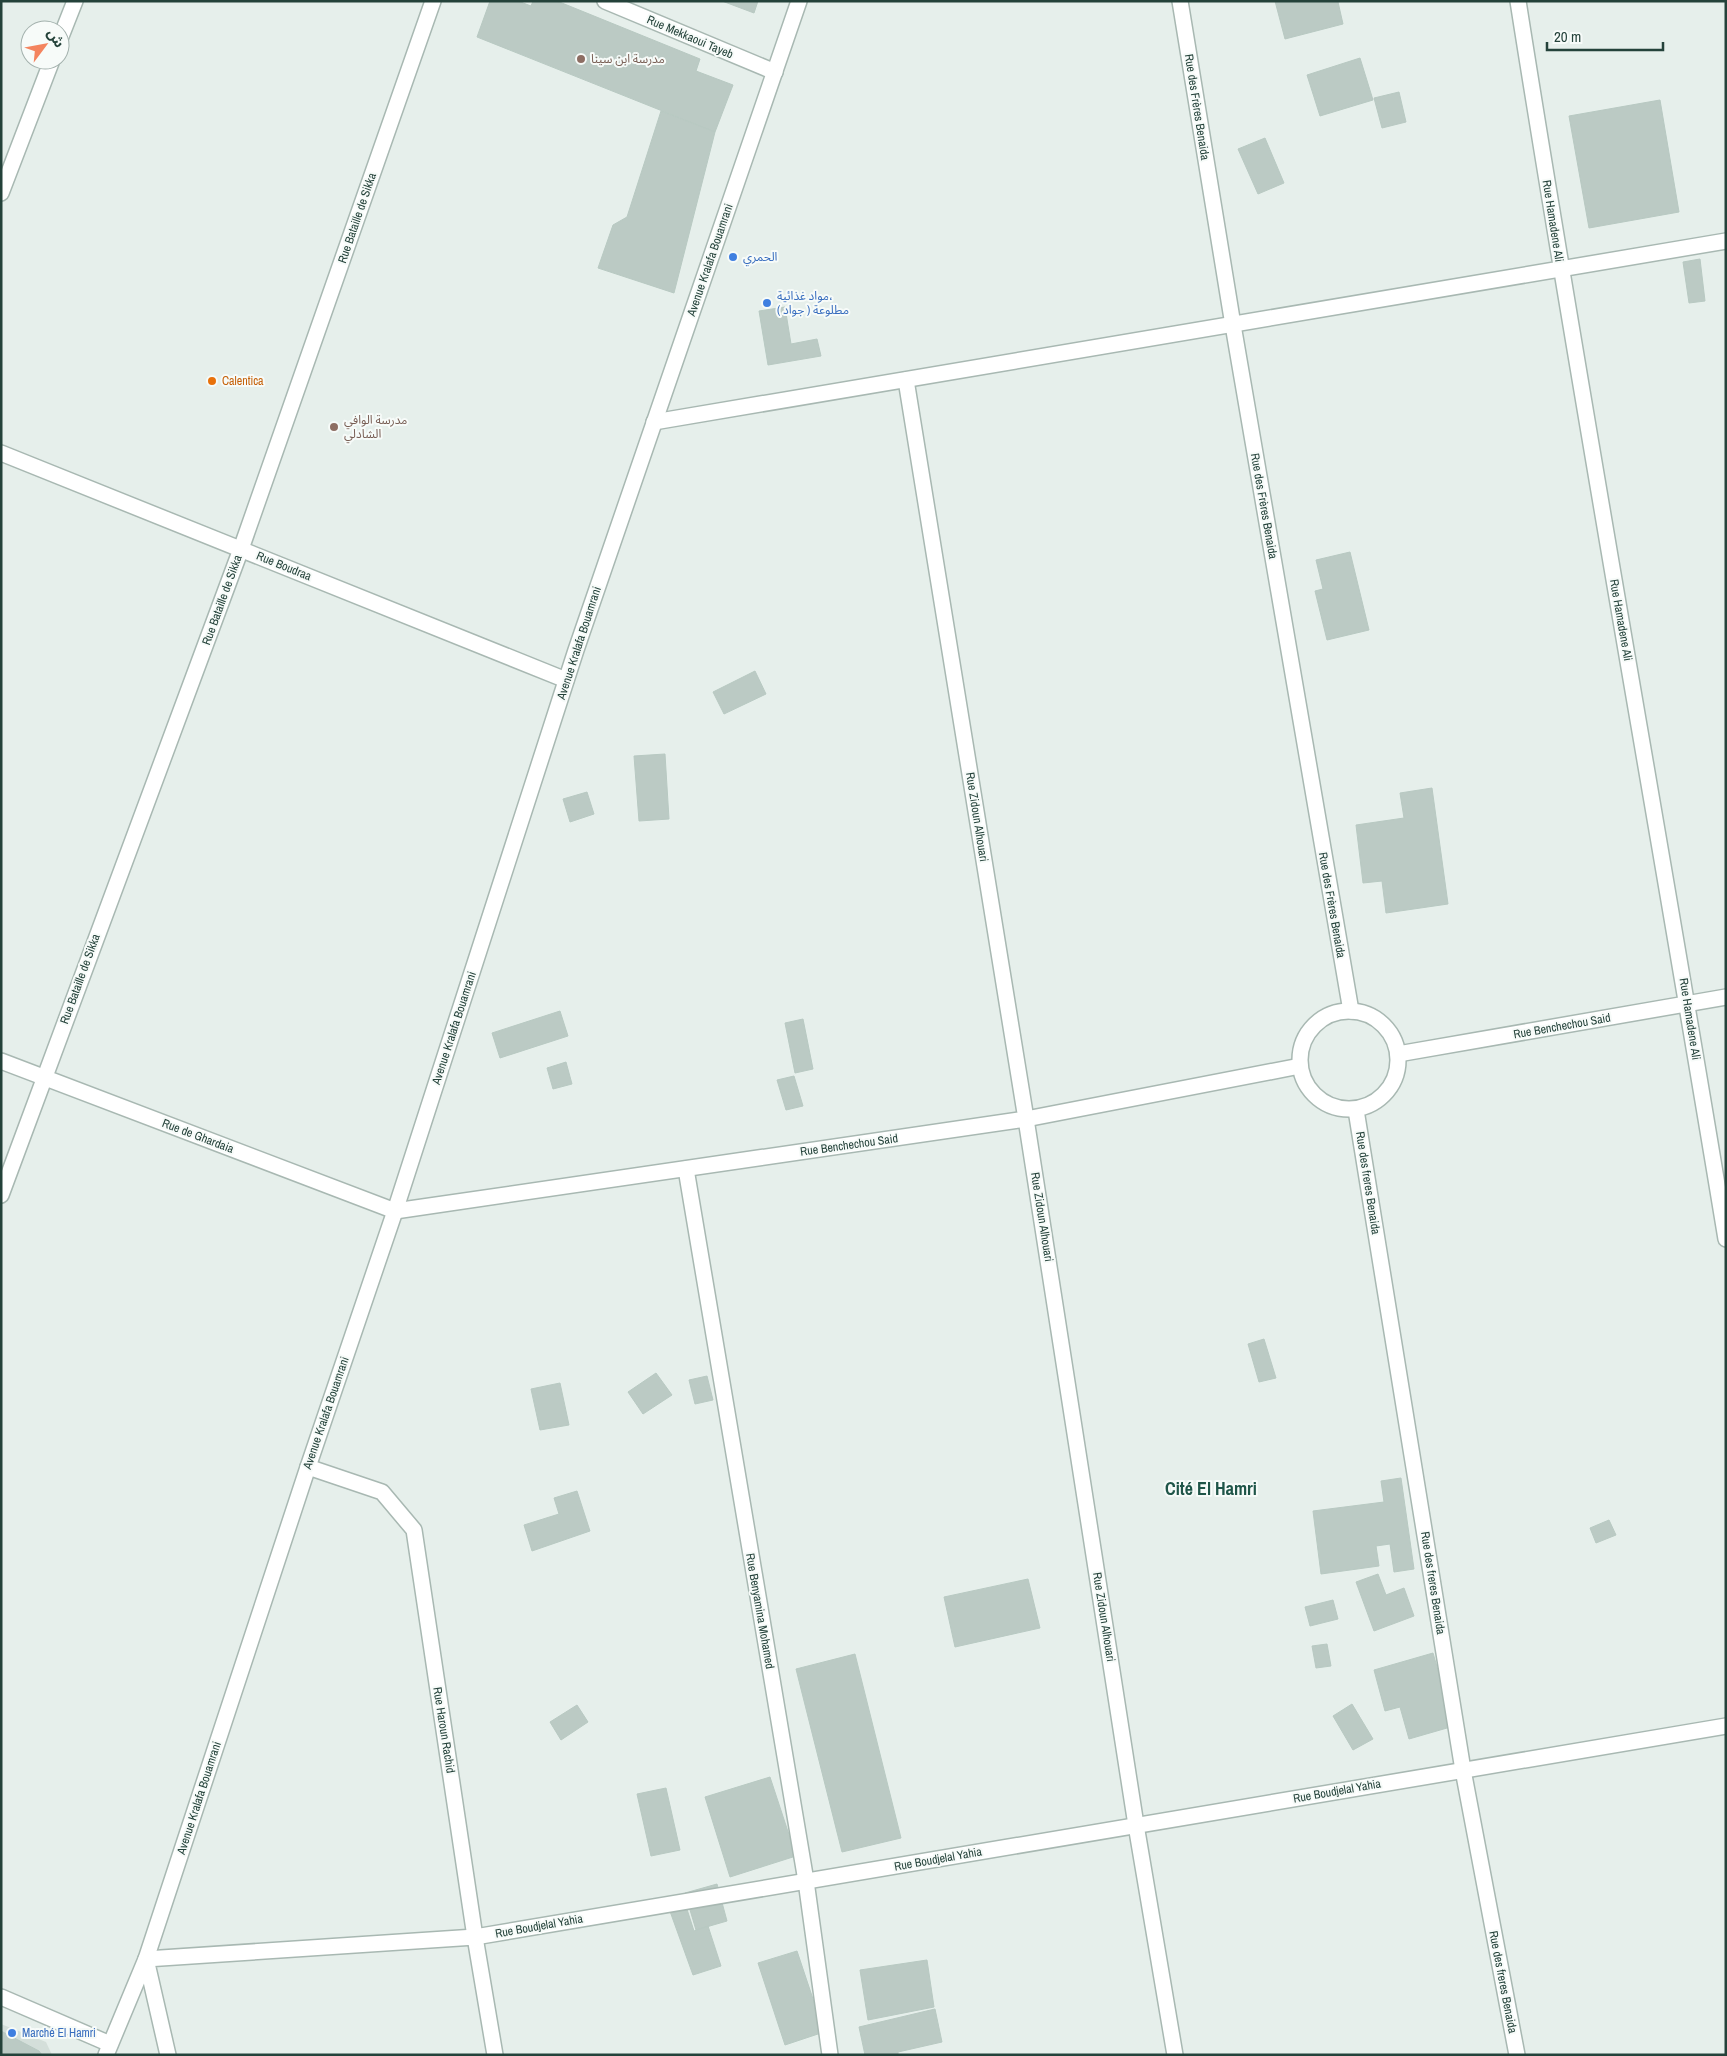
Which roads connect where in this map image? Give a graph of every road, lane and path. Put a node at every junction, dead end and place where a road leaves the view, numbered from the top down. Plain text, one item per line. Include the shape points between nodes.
1 (75, 1) edge
2 (433, 1) edge
3 (605, 1) edge
4 (799, 1) edge
5 (1180, 1) edge
6 (1518, 1) edge
7 (68, 20) edge
8 (48, 70) edge
9 (775, 72) junction
10 (1, 193) edge
11 (1726, 241) edge
12 (1560, 269) junction
13 (1233, 325) junction
14 (906, 380) junction
15 (654, 422) junction
16 (1, 453) edge
17 (241, 549) junction
18 (566, 680) junction
19 (1726, 997) edge
20 (1688, 1004) junction
21 (1351, 1011) junction
22 (1398, 1054) junction
23 (1, 1061) edge
24 (1300, 1066) junction
25 (44, 1077) junction
26 (1356, 1110) junction
27 (1026, 1119) junction
28 (686, 1169) junction
29 (1, 1195) edge
30 (395, 1211) junction
31 (1726, 1239) edge
32 (308, 1467) junction
33 (1726, 1726) edge
34 (1463, 1770) junction
35 (1136, 1826) junction
36 (806, 1881) junction
37 (475, 1937) junction
38 (146, 1959) junction
39 (1, 1997) edge
40 (108, 2049) edge
41 (168, 2055) edge
42 (495, 2055) edge
43 (830, 2055) edge
44 (1175, 2055) edge
45 (1517, 2055) edge

1 - 7 street
2 - 17 street, Rue Bataille de Sikka
3 - 9 street, Rue Mekkaoui Tayeb
4 - 9 street, Avenue Kralafa Bouamrani
5 - 13 street, Rue des Frères Benaida
6 - 12 street, Rue Hamadene Ali
8 - 10 street
9 - 15 street, Avenue Kralafa Bouamrani
11 - 12 street
12 - 13 street
12 - 20 street, Rue Hamadene Ali
13 - 14 street
13 - 21 street, Rue des Frères Benaida
14 - 15 street
14 - 27 street, Rue Zidoun Alhouari
15 - 18 street, Avenue Kralafa Bouamrani
16 - 17 street, Rue Boudraa
17 - 18 street, Rue Boudraa
17 - 25 street, Rue Bataille de Sikka
18 - 30 street, Avenue Kralafa Bouamrani
19 - 20 street, Rue Benchechou Said
20 - 22 street, Rue Benchechou Said
20 - 31 street, Rue Hamadene Ali
21 - 22 street via 1372,1016 1387,1028
21 - 24 street via 1328,1016 1310,1030 1302,1045
22 - 26 street via 1393,1084 1375,1102
23 - 25 street, Rue de Ghardaia
24 - 26 street via 1307,1086 1318,1099 1332,1107
24 - 27 street, Rue Benchechou Said
25 - 29 street, Rue Bataille de Sikka
25 - 30 street, Rue de Ghardaia
26 - 34 street, Rue des freres Benaida
27 - 28 street, Rue Benchechou Said
27 - 35 street, Rue Zidoun Alhouari
28 - 30 street, Rue Benchechou Said
28 - 36 street, Rue Benyamina Mohamed
30 - 32 street, Avenue Kralafa Bouamrani
32 - 37 street, Rue Haroun Rachid via 382,1492 414,1530
32 - 38 street, Avenue Kralafa Bouamrani
33 - 34 street, Rue Boudjelal Yahia
34 - 35 street, Rue Boudjelal Yahia
34 - 45 street, Rue des freres Benaida
35 - 36 street, Rue Boudjelal Yahia
35 - 44 street, Rue Zidoun Alhouari
36 - 37 street, Rue Boudjelal Yahia
36 - 43 street, Rue Benyamina Mohamed
37 - 38 street, Rue Boudjelal Yahia
37 - 42 street, Rue Haroun Rachid
38 - 40 street, Avenue Kralafa Bouamrani
38 - 41 street
39 - 40 street

